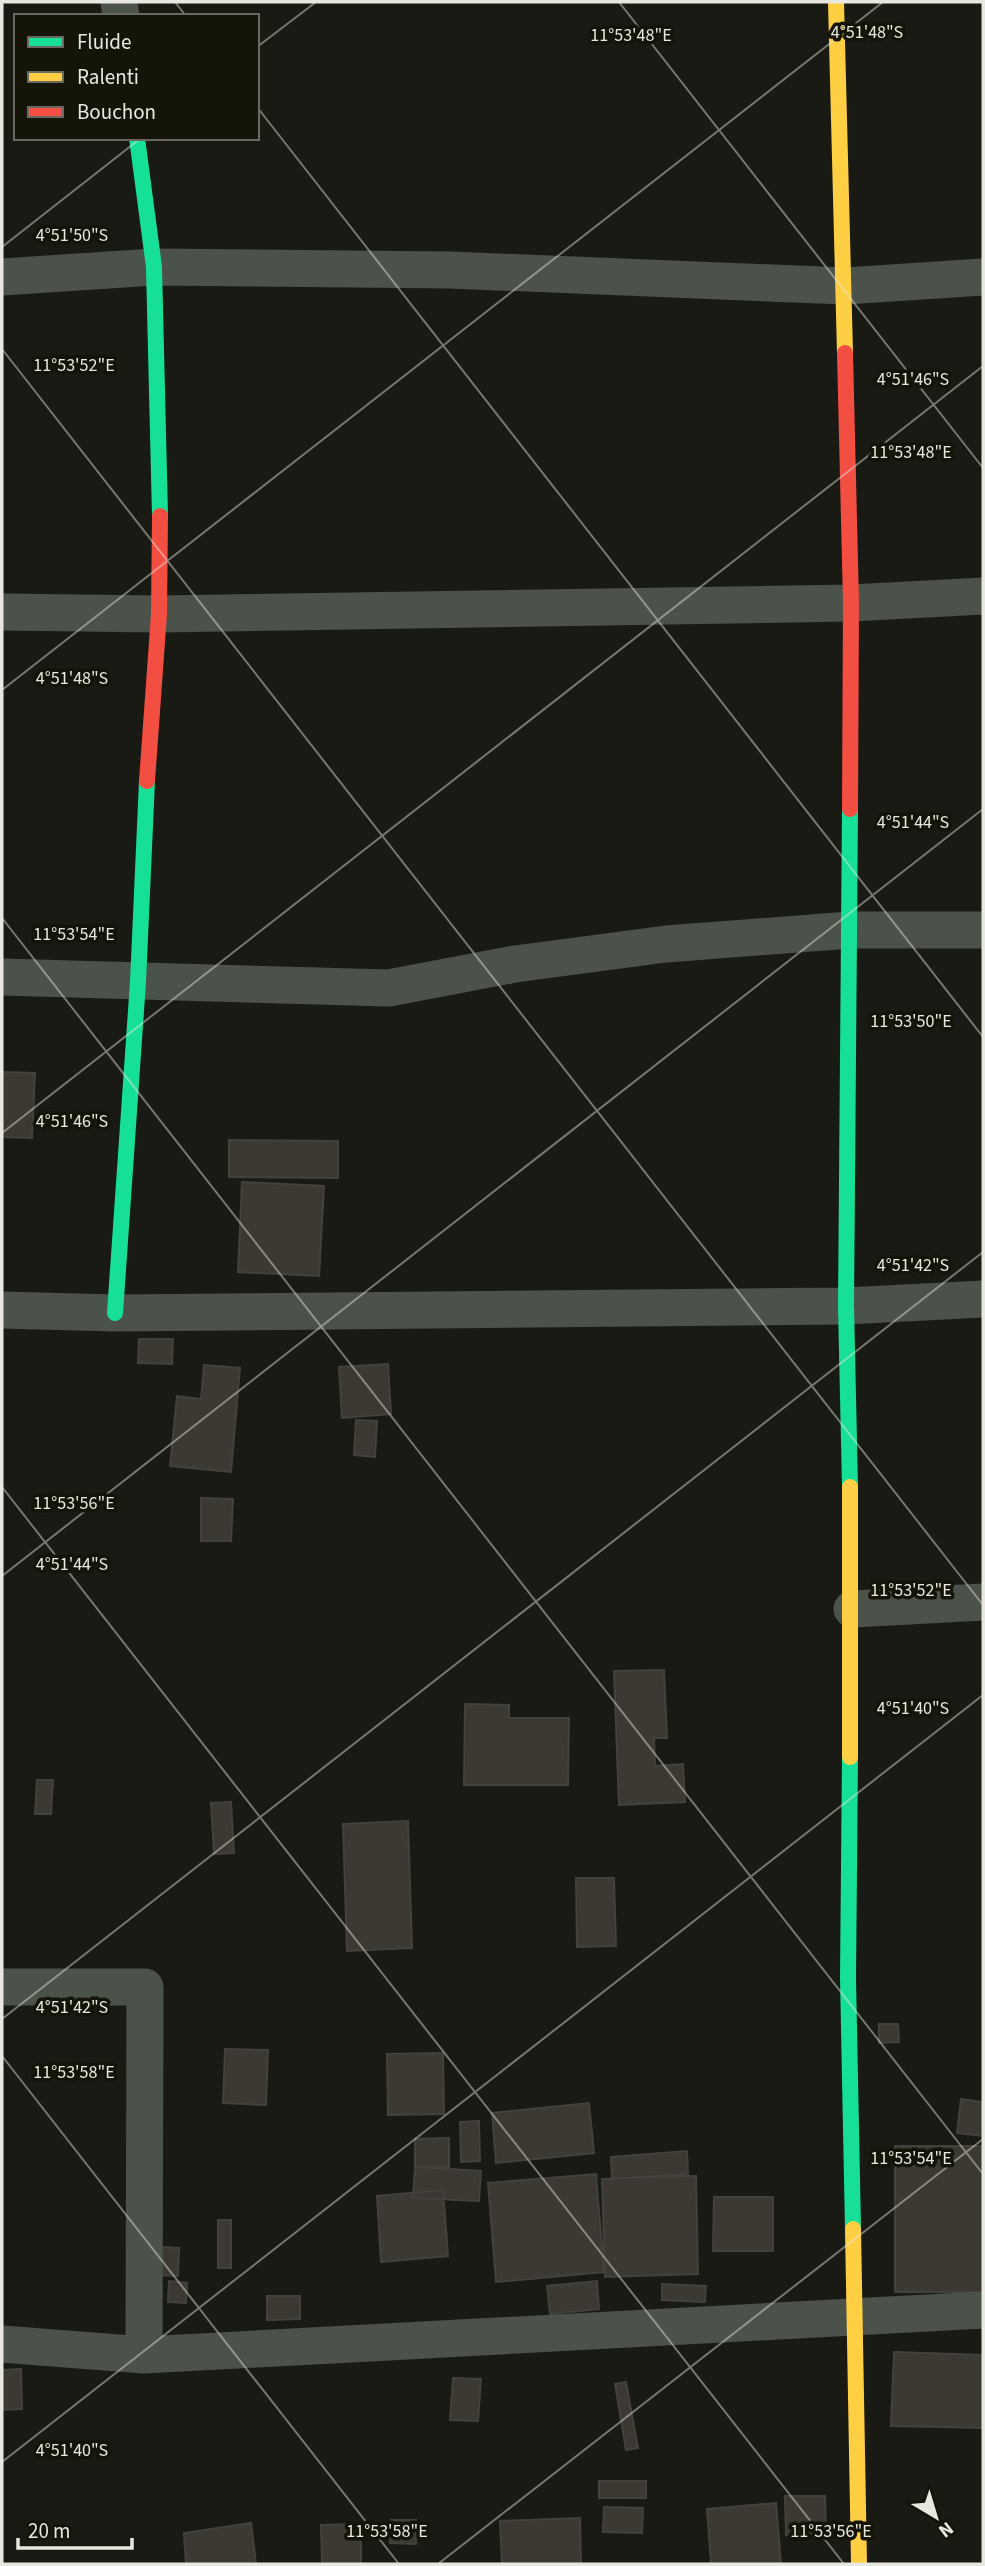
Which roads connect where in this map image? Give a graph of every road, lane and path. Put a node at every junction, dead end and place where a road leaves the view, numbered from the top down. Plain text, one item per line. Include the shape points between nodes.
1 (836, 2) edge
2 (137, 140) edge
3 (154, 267) junction
4 (2, 277) edge
5 (983, 278) edge
6 (845, 286) junction
7 (983, 596) edge
8 (851, 603) junction
9 (2, 612) edge
10 (159, 614) junction
11 (850, 930) junction
12 (983, 930) edge
13 (2, 977) edge
14 (138, 982) junction
15 (983, 1299) edge
16 (846, 1306) junction
17 (2, 1310) edge
18 (114, 1313) junction
19 (983, 1602) edge
20 (852, 1609) junction
21 (2, 1987) edge
22 (983, 2310) edge
23 (855, 2318) junction
24 (2, 2344) edge
25 (144, 2355) junction
26 (859, 2564) edge

1 - 6 street
2 - 3 street
3 - 4 street
3 - 6 street via 451,270
3 - 10 street via 160,433
5 - 6 street
6 - 8 street
7 - 8 street
8 - 10 street
8 - 11 street
9 - 10 street
10 - 14 street
11 - 12 street
11 - 14 street via 666,944 515,964 389,988
11 - 16 street
13 - 14 street
14 - 18 street
15 - 16 street
16 - 18 street
16 - 20 street
17 - 18 street
19 - 20 street
20 - 23 street via 849,1978
21 - 25 street via 145,1987
22 - 23 street
23 - 25 street
23 - 26 street
24 - 25 street

